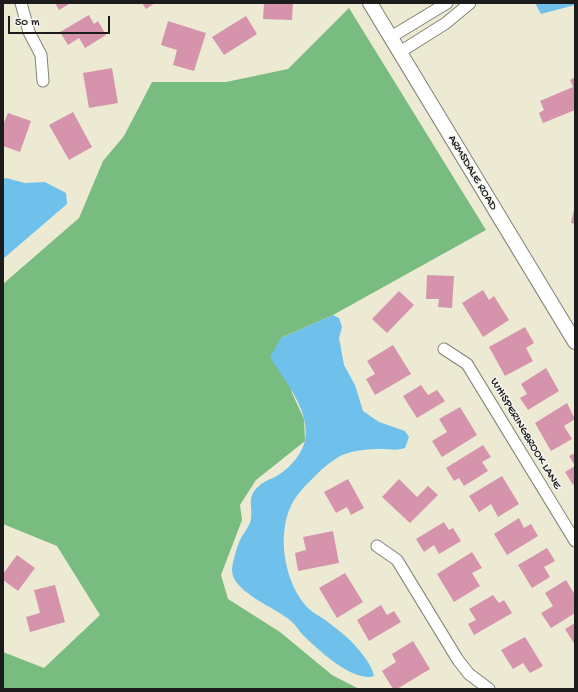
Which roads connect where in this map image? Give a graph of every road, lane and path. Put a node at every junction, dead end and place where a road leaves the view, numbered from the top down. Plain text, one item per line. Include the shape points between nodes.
1 (21, 3) edge
2 (370, 3) edge
3 (448, 3) edge
4 (470, 3) edge
5 (391, 37) junction
6 (400, 52) junction
7 (43, 81) dead end
8 (575, 342) edge
9 (444, 349) dead end
10 (575, 541) edge
11 (377, 546) dead end
12 (489, 689) edge

1 - 7 street via 29,32 41,55
2 - 5 street, ARMSDALE ROAD
3 - 5 street
4 - 6 street via 446,24
5 - 6 street, ARMSDALE ROAD
6 - 8 street, ARMSDALE ROAD
9 - 10 street, WHISPERINGBROOK LANE via 467,364
11 - 12 street via 397,560 458,660 469,674

